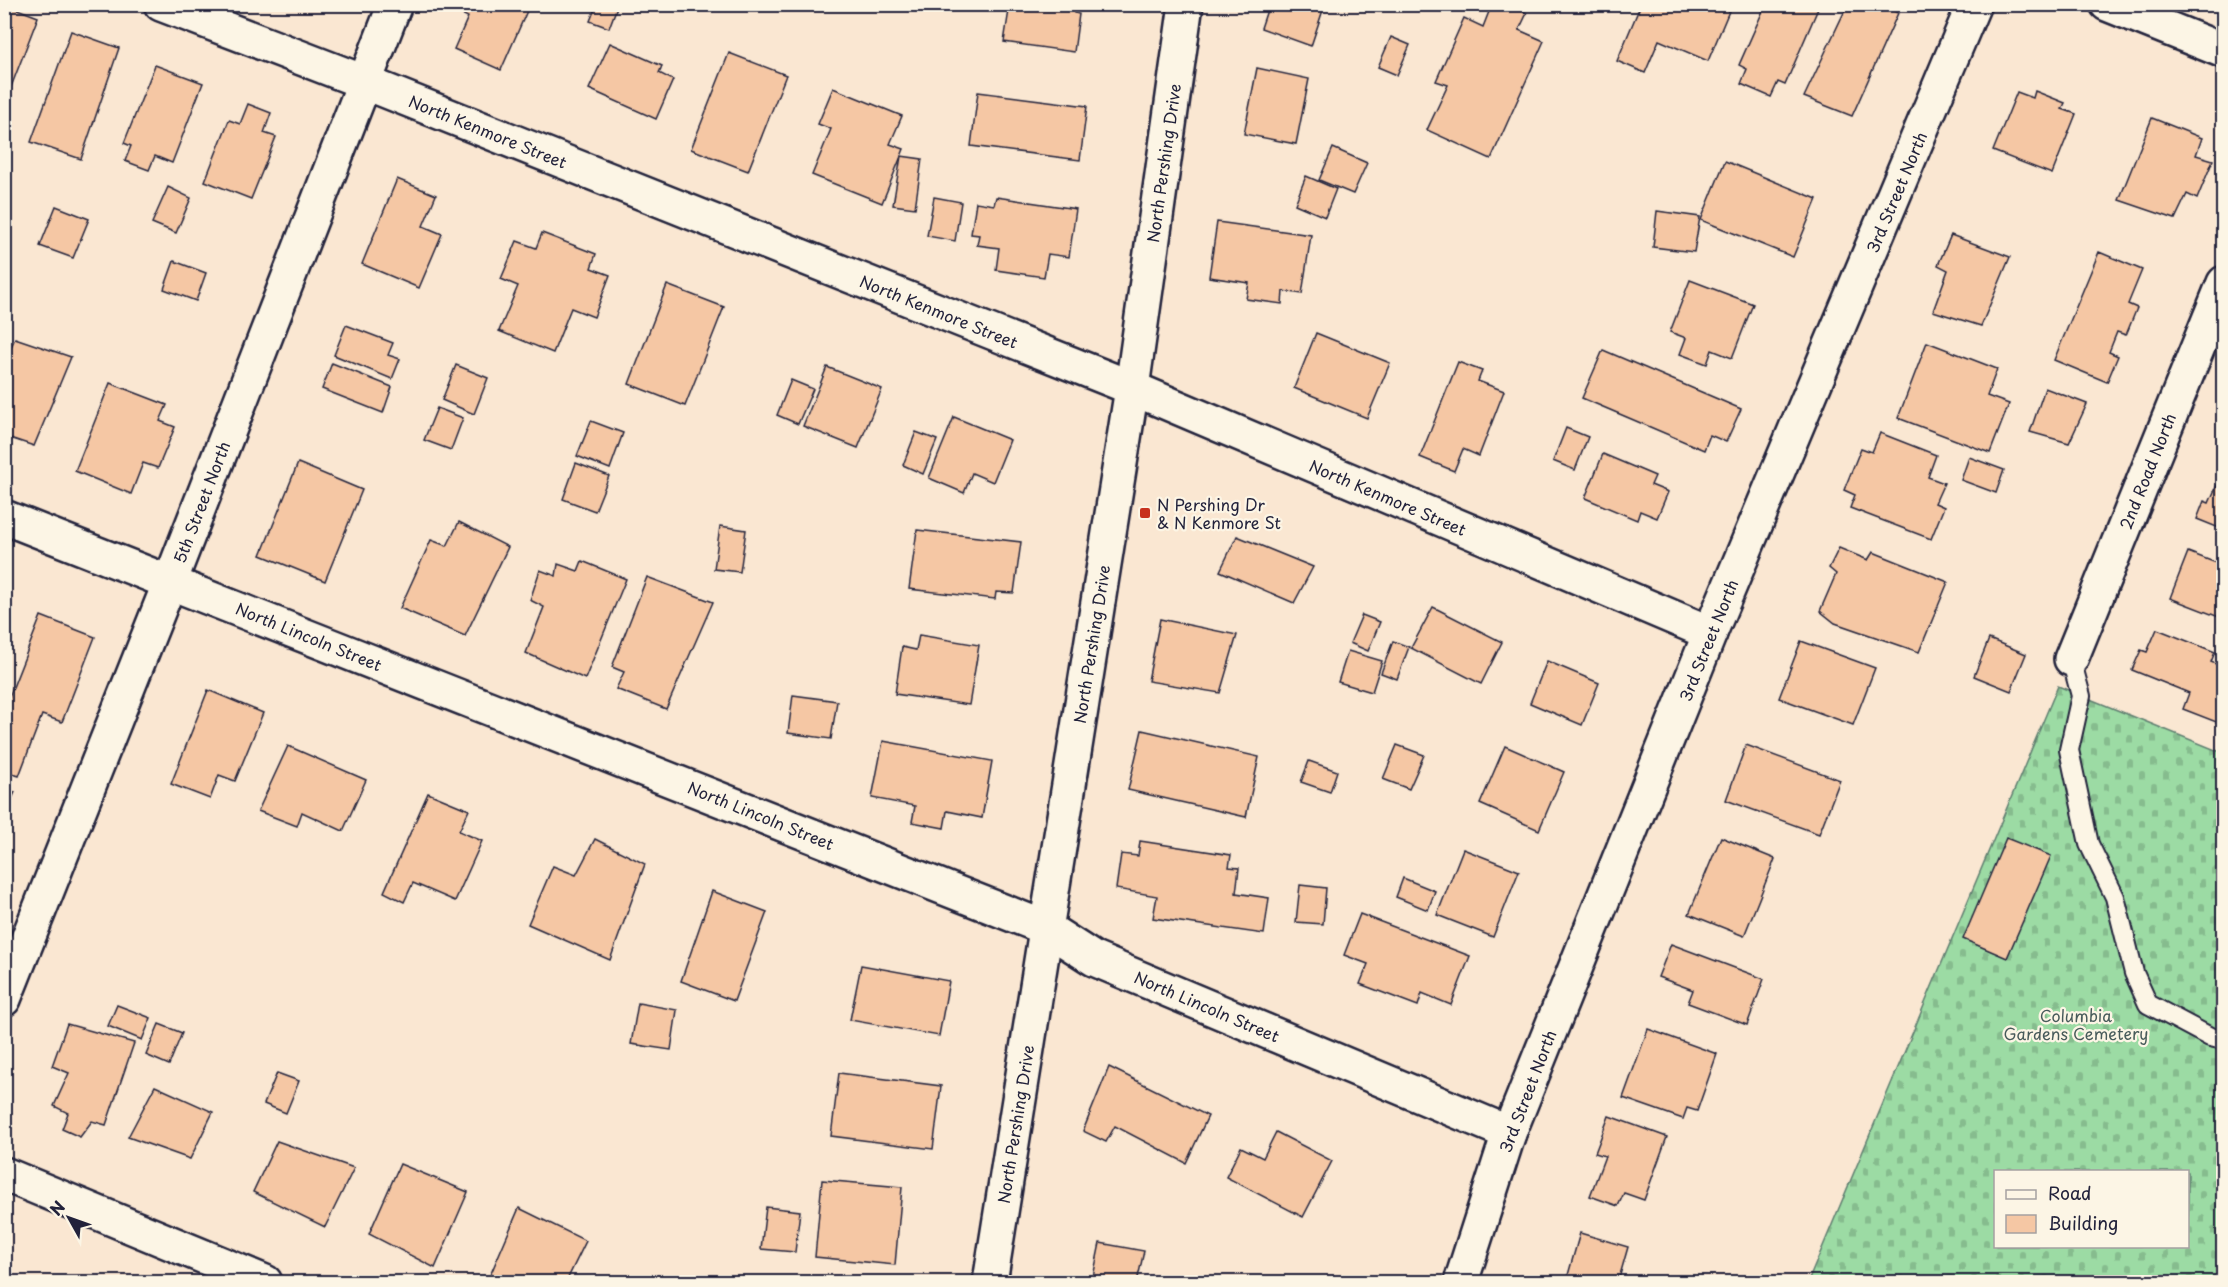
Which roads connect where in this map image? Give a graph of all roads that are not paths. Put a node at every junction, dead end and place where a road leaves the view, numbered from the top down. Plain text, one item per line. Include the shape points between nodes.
1 (161, 4) edge
2 (395, 4) edge
3 (1186, 4) edge
4 (1974, 4) edge
5 (2107, 4) edge
6 (2223, 51) edge
7 (364, 81) junction
8 (2223, 283) edge
9 (1132, 387) junction
10 (4, 518) edge
11 (170, 582) junction
12 (1710, 633) junction
13 (2071, 659) joint
14 (1046, 928) junction
15 (4, 999) edge
16 (2223, 1040) edge
17 (1509, 1133) junction
18 (4, 1174) edge
19 (265, 1282) edge
20 (990, 1282) edge
21 (1461, 1282) edge

1 - 7 street, North Kenmore Street
2 - 7 street, 5th Street North
3 - 9 street, North Pershing Drive
4 - 12 street, 3rd Street North
5 - 6 street
7 - 9 street, North Kenmore Street
7 - 11 street, 5th Street North
8 - 13 street, 2nd Road North
9 - 12 street, North Kenmore Street
9 - 14 street, North Pershing Drive
10 - 11 street, North Lincoln Street
11 - 14 street, North Lincoln Street
11 - 15 street, 5th Street North
12 - 17 street, 3rd Street North
13 - 16 lane via 2081,696 2069,750 2089,844 2115,897 2134,973 2148,1004
14 - 17 street, North Lincoln Street via 1094,958
14 - 20 street, North Pershing Drive
17 - 21 street, 3rd Street North
18 - 19 street

